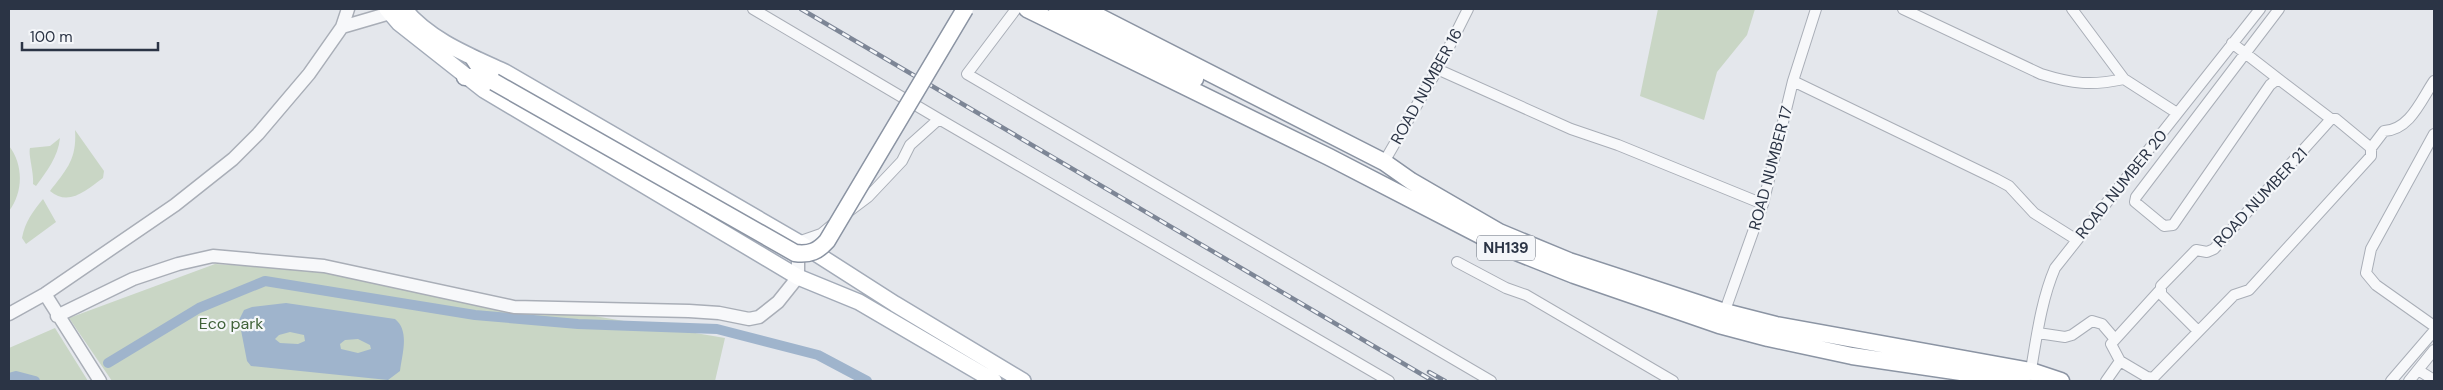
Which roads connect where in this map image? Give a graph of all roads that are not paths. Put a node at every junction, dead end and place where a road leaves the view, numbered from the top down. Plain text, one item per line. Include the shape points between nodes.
1 (348, 9) edge
2 (753, 9) edge
3 (965, 9) edge
4 (1016, 9) edge
5 (1026, 9) edge
6 (1057, 9) edge
7 (1084, 9) edge
8 (1468, 9) edge
9 (1816, 9) edge
10 (1903, 9) edge
11 (2072, 9) edge
12 (2260, 9) edge
13 (2279, 9) edge
14 (394, 10) edge
15 (342, 27) junction
16 (2232, 43) junction
17 (2245, 53) junction
18 (474, 59) junction
19 (1437, 69) junction
20 (465, 77) junction
21 (2124, 79) junction
22 (490, 80) junction
23 (2434, 80) edge
24 (1793, 81) junction
25 (2281, 81) junction
26 (2177, 113) junction
27 (939, 119) junction
28 (2334, 119) junction
29 (2434, 134) edge
30 (2371, 148) junction
31 (1384, 162) junction
32 (1401, 184) junction
33 (1763, 204) junction
34 (2077, 240) junction
35 (798, 242) junction
36 (1457, 262) dead end
37 (798, 277) junction
38 (2160, 290) junction
39 (45, 294) junction
40 (9, 314) edge
41 (57, 316) junction
42 (1722, 318) junction
43 (2434, 326) edge
44 (2198, 331) junction
45 (2434, 331) edge
46 (2038, 333) junction
47 (2114, 338) junction
48 (2434, 350) edge
49 (2120, 361) junction
50 (2418, 370) junction
51 (2028, 378) edge
52 (2434, 380) edge
53 (100, 381) edge
54 (994, 381) edge
55 (1023, 381) edge
56 (1389, 381) edge
57 (1491, 381) edge
58 (1673, 381) edge
59 (2061, 381) edge
60 (2106, 381) edge
61 (2391, 381) edge
62 (2409, 381) edge

1 - 15 street
2 - 27 street
3 - 22 highway, bridge via 827,241 809,254 795,253
4 - 57 street via 968,74
5 - 32 highway, NH139
6 - 32 highway
7 - 31 highway, NH139
8 - 19 street, ROAD NUMBER 16
9 - 24 street, ROAD NUMBER 17
10 - 21 street via 2062,81 2098,84
11 - 21 street
12 - 16 street, ROAD NUMBER 20
13 - 17 street
14 - 15 street
14 - 18 main road
14 - 20 main road via 399,24
15 - 39 street via 308,74 233,159 175,204
16 - 17 street
16 - 26 street, ROAD NUMBER 20
17 - 25 street
17 - 25 street via 2136,197 2144,211 2164,226 2173,225 2270,85
18 - 22 highway
18 - 35 main road via 505,72
19 - 31 street, ROAD NUMBER 16
19 - 33 street via 1571,129
20 - 22 highway
20 - 37 main road
21 - 26 street
23 - 30 street via 2404,126 2395,131 2384,131
24 - 33 street, ROAD NUMBER 17
24 - 34 street via 1996,178 2009,186 2034,213
25 - 28 street
26 - 34 street, ROAD NUMBER 20
27 - 35 street via 910,145 902,161 868,197 821,234
27 - 56 street
28 - 30 street
28 - 38 street, ROAD NUMBER 21 via 2214,249 2207,252 2196,250
29 - 43 street via 2371,249 2366,273 2376,285
30 - 44 street via 2371,156 2249,290 2234,295
31 - 32 highway, NH139
32 - 42 highway, NH139 via 1501,246 1574,275
33 - 42 street, ROAD NUMBER 17
34 - 46 street, ROAD NUMBER 20 via 2056,268 2049,284
35 - 37 street
35 - 55 main road
36 - 58 street via 1526,295
37 - 41 street via 778,302 758,317 749,319 689,311 514,307 324,266 213,256 133,279
37 - 54 main road via 859,302
38 - 44 street
38 - 47 street, ROAD NUMBER 21
39 - 40 street
39 - 41 street
41 - 53 street
42 - 51 highway, NH139 via 1768,338 1852,356
44 - 49 street via 2154,378
45 - 61 street
46 - 47 street via 2065,337 2092,320 2102,324
46 - 51 street, ROAD NUMBER 20
47 - 49 street via 2112,349
48 - 50 street
49 - 60 street
50 - 52 street
50 - 62 street
51 - 59 highway, NH139

